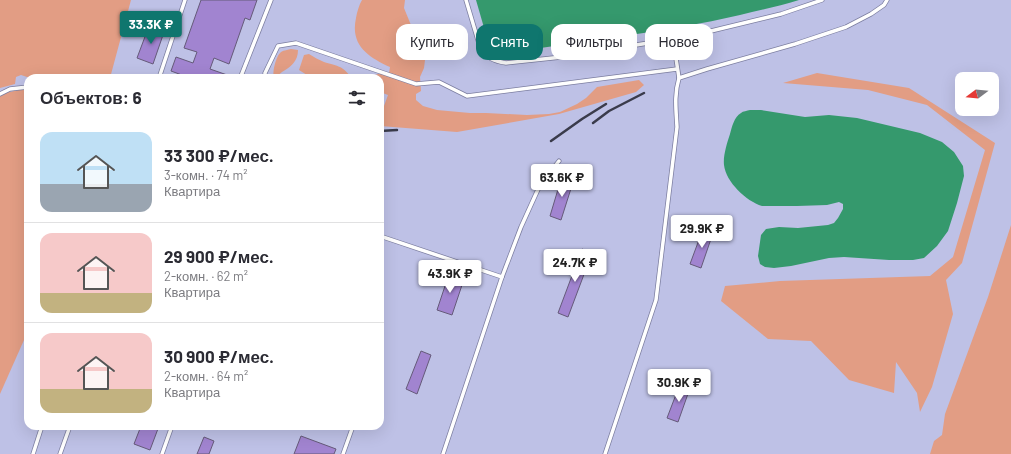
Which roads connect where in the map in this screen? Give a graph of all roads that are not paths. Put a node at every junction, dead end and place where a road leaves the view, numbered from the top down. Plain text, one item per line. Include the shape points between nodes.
1 (186, 0) edge
2 (270, 0) edge
3 (466, 0) edge
4 (822, 0) edge
5 (887, 0) edge
6 (713, 31) edge
7 (645, 44) edge
8 (676, 60) edge
9 (677, 69) junction
10 (160, 74) edge
11 (242, 74) edge
12 (266, 74) edge
13 (679, 78) junction
14 (24, 87) edge
15 (0, 94) edge
16 (559, 160) dead end
17 (384, 237) edge
18 (502, 277) junction
19 (41, 430) edge
20 (69, 430) edge
21 (171, 430) edge
22 (352, 430) edge
23 (33, 454) edge
24 (60, 454) edge
25 (162, 454) edge
26 (343, 454) edge
27 (443, 454) edge
28 (605, 454) edge

1 - 10 lane
2 - 11 lane
3 - 7 lane via 480,47 484,54 498,62 562,57
4 - 6 lane via 781,14
5 - 13 lane via 872,14 846,27
8 - 9 lane
9 - 12 lane via 467,96 439,82 416,84 296,42 278,46
9 - 13 lane
13 - 28 lane via 675,102 677,127 656,300
14 - 15 lane
16 - 18 lane via 540,186
17 - 18 lane
18 - 27 lane
19 - 23 lane
20 - 24 lane
21 - 25 lane
22 - 26 lane

